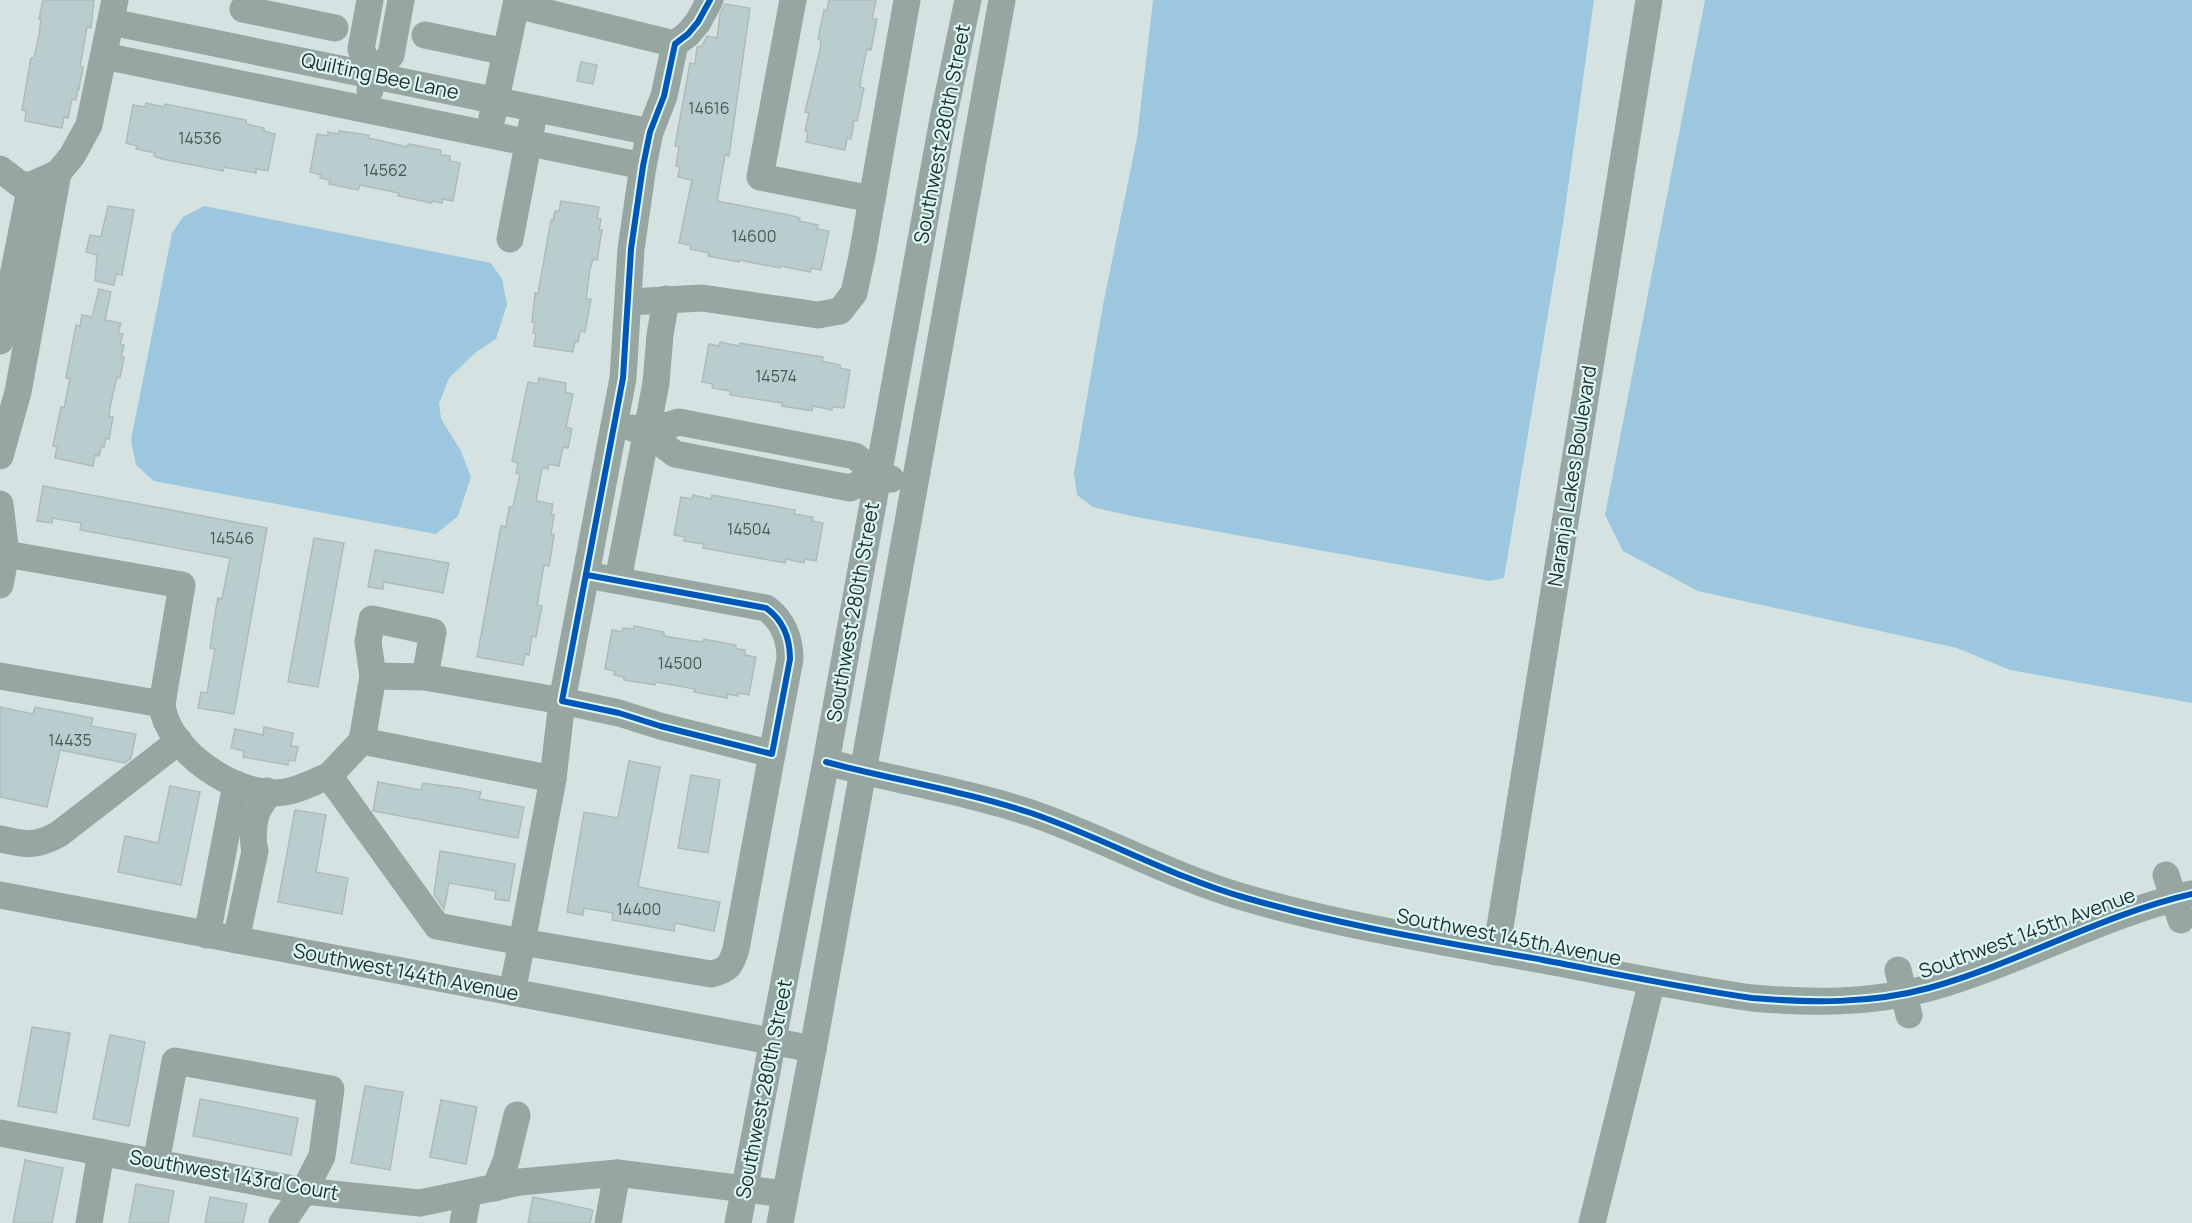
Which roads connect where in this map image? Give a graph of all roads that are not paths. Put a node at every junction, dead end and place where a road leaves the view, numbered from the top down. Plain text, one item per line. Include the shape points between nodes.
1 (370, 0) edge
2 (401, 0) edge
3 (710, 0) edge
4 (793, 0) edge
5 (907, 0) edge
6 (968, 0) edge
7 (1002, 0) edge
8 (1649, 0) edge
9 (517, 3) edge
10 (243, 9) dead end
11 (113, 11) edge
12 (335, 28) dead end
13 (425, 35) dead end
14 (675, 44) junction
15 (506, 52) junction
16 (104, 56) junction
17 (373, 75) junction
18 (950, 82) junction
19 (986, 86) junction
20 (496, 100) junction
21 (535, 108) junction
22 (366, 109) junction
23 (650, 132) junction
24 (489, 134) junction
25 (529, 142) junction
26 (643, 166) junction
27 (0, 169) edge
28 (58, 173) junction
29 (31, 185) junction
30 (872, 199) junction
31 (510, 239) dead end
32 (666, 298) junction
33 (14, 300) edge
34 (628, 302) junction
35 (8, 331) edge
36 (614, 424) junction
37 (646, 432) junction
38 (0, 456) edge
39 (878, 475) junction
40 (914, 485) junction
41 (0, 504) edge
42 (6, 554) junction
43 (586, 575) junction
44 (618, 580) junction
45 (0, 585) edge
46 (0, 676) edge
47 (374, 676) junction
48 (425, 677) junction
49 (562, 701) junction
50 (162, 704) junction
51 (179, 741) junction
52 (362, 741) junction
53 (772, 754) junction
54 (826, 762) junction
55 (863, 772) junction
56 (329, 776) junction
57 (553, 779) junction
58 (236, 784) junction
59 (266, 797) junction
60 (0, 839) edge
61 (245, 841) junction
62 (0, 895) edge
63 (2178, 897) edge
64 (207, 935) junction
65 (236, 940) junction
66 (522, 942) junction
67 (1496, 952) junction
68 (1652, 981) junction
69 (512, 992) junction
70 (773, 1041) junction
71 (813, 1049) junction
72 (517, 1114) dead end
73 (0, 1133) edge
74 (101, 1152) junction
75 (156, 1163) junction
76 (617, 1173) junction
77 (495, 1188) junction
78 (745, 1188) junction
79 (304, 1191) junction
80 (785, 1194) junction
81 (468, 1195) junction
82 (89, 1223) edge
83 (282, 1223) edge
84 (463, 1223) edge
85 (608, 1223) edge
86 (738, 1223) edge
87 (780, 1223) edge
88 (1592, 1223) edge

1 - 17 street via 361,49
2 - 17 street via 391,55
3 - 14 street via 698,22
4 - 30 street via 760,177
5 - 30 street
6 - 18 street, Southwest 280th Street
7 - 19 street, Southwest 280th Street
8 - 67 street, Naranja Lakes Boulevard
9 - 14 street
9 - 15 street
10 - 12 street
11 - 16 street
11 - 17 street, Quilting Bee Lane
13 - 15 street
14 - 23 street via 664,96
15 - 20 street
16 - 22 street, Quilting Bee Lane
16 - 28 street via 90,125
17 - 20 street, Quilting Bee Lane
17 - 22 street
18 - 19 street
18 - 39 street, Southwest 280th Street
19 - 40 street, Southwest 280th Street
20 - 21 street, Quilting Bee Lane
20 - 24 street
21 - 23 street, Quilting Bee Lane
21 - 25 street
22 - 24 street, Quilting Bee Lane
23 - 26 street
24 - 25 street, Quilting Bee Lane
25 - 26 street, Quilting Bee Lane
25 - 31 street
26 - 34 street
27 - 29 street via 21,185
28 - 29 street
28 - 33 street
29 - 33 street
30 - 32 street via 854,293 840,311 818,315 702,298
32 - 34 street
32 - 37 street
33 - 35 street
34 - 36 street
35 - 38 street via 18,392
36 - 37 street
36 - 43 street
37 - 39 street via 675,454 850,488
37 - 44 street
39 - 40 street
39 - 54 street, Southwest 280th Street
40 - 55 street, Southwest 280th Street
41 - 42 street
42 - 45 street
42 - 50 street via 182,585
43 - 44 street
43 - 49 street
44 - 53 street via 766,608 776,615 790,645 790,659
46 - 50 street
47 - 48 street
47 - 48 street via 368,642 372,619 433,632
47 - 52 street
48 - 49 street
49 - 53 street
49 - 57 street
50 - 51 street via 163,716
51 - 58 street via 204,767
51 - 60 street via 59,834 27,845
52 - 56 street
52 - 57 street
53 - 66 street via 736,949 731,963 722,972 711,974
54 - 55 street, Southwest 145th Avenue
54 - 70 street, Southwest 280th Street
55 - 67 street, Southwest 145th Avenue via 1031,813 1073,816 1196,881 1275,894 1379,929
55 - 71 street, Southwest 280th Street
56 - 59 street
56 - 66 street via 437,926
57 - 66 street
58 - 59 street
58 - 61 street
59 - 61 street via 270,808 264,843
61 - 64 street
61 - 65 street
62 - 64 street, Southwest 144th Avenue
63 - 68 street, Southwest 145th Avenue via 1965,977 1904,993 1852,1001 1798,1002
64 - 65 street, Southwest 144th Avenue
65 - 69 street, Southwest 144th Avenue
66 - 69 street
67 - 68 street, Southwest 145th Avenue
68 - 88 street
69 - 70 street, Southwest 144th Avenue
70 - 71 street, Southwest 144th Avenue
70 - 78 street, Southwest 280th Street
71 - 80 street, Southwest 280th Street
72 - 77 street
73 - 74 street, Southwest 143rd Court
74 - 75 street, Southwest 143rd Court
74 - 82 street
75 - 79 street, Southwest 143rd Court
75 - 79 street via 175,1061 331,1089 322,1156
76 - 77 street, Southwest 143rd Court
76 - 78 street, Southwest 143rd Court
76 - 85 street
77 - 81 street, Southwest 143rd Court
78 - 80 street, Southwest 143rd Court
78 - 86 street, Southwest 280th Street
79 - 81 street, Southwest 143rd Court via 420,1203
79 - 83 street
80 - 87 street, Southwest 280th Street
81 - 84 street

